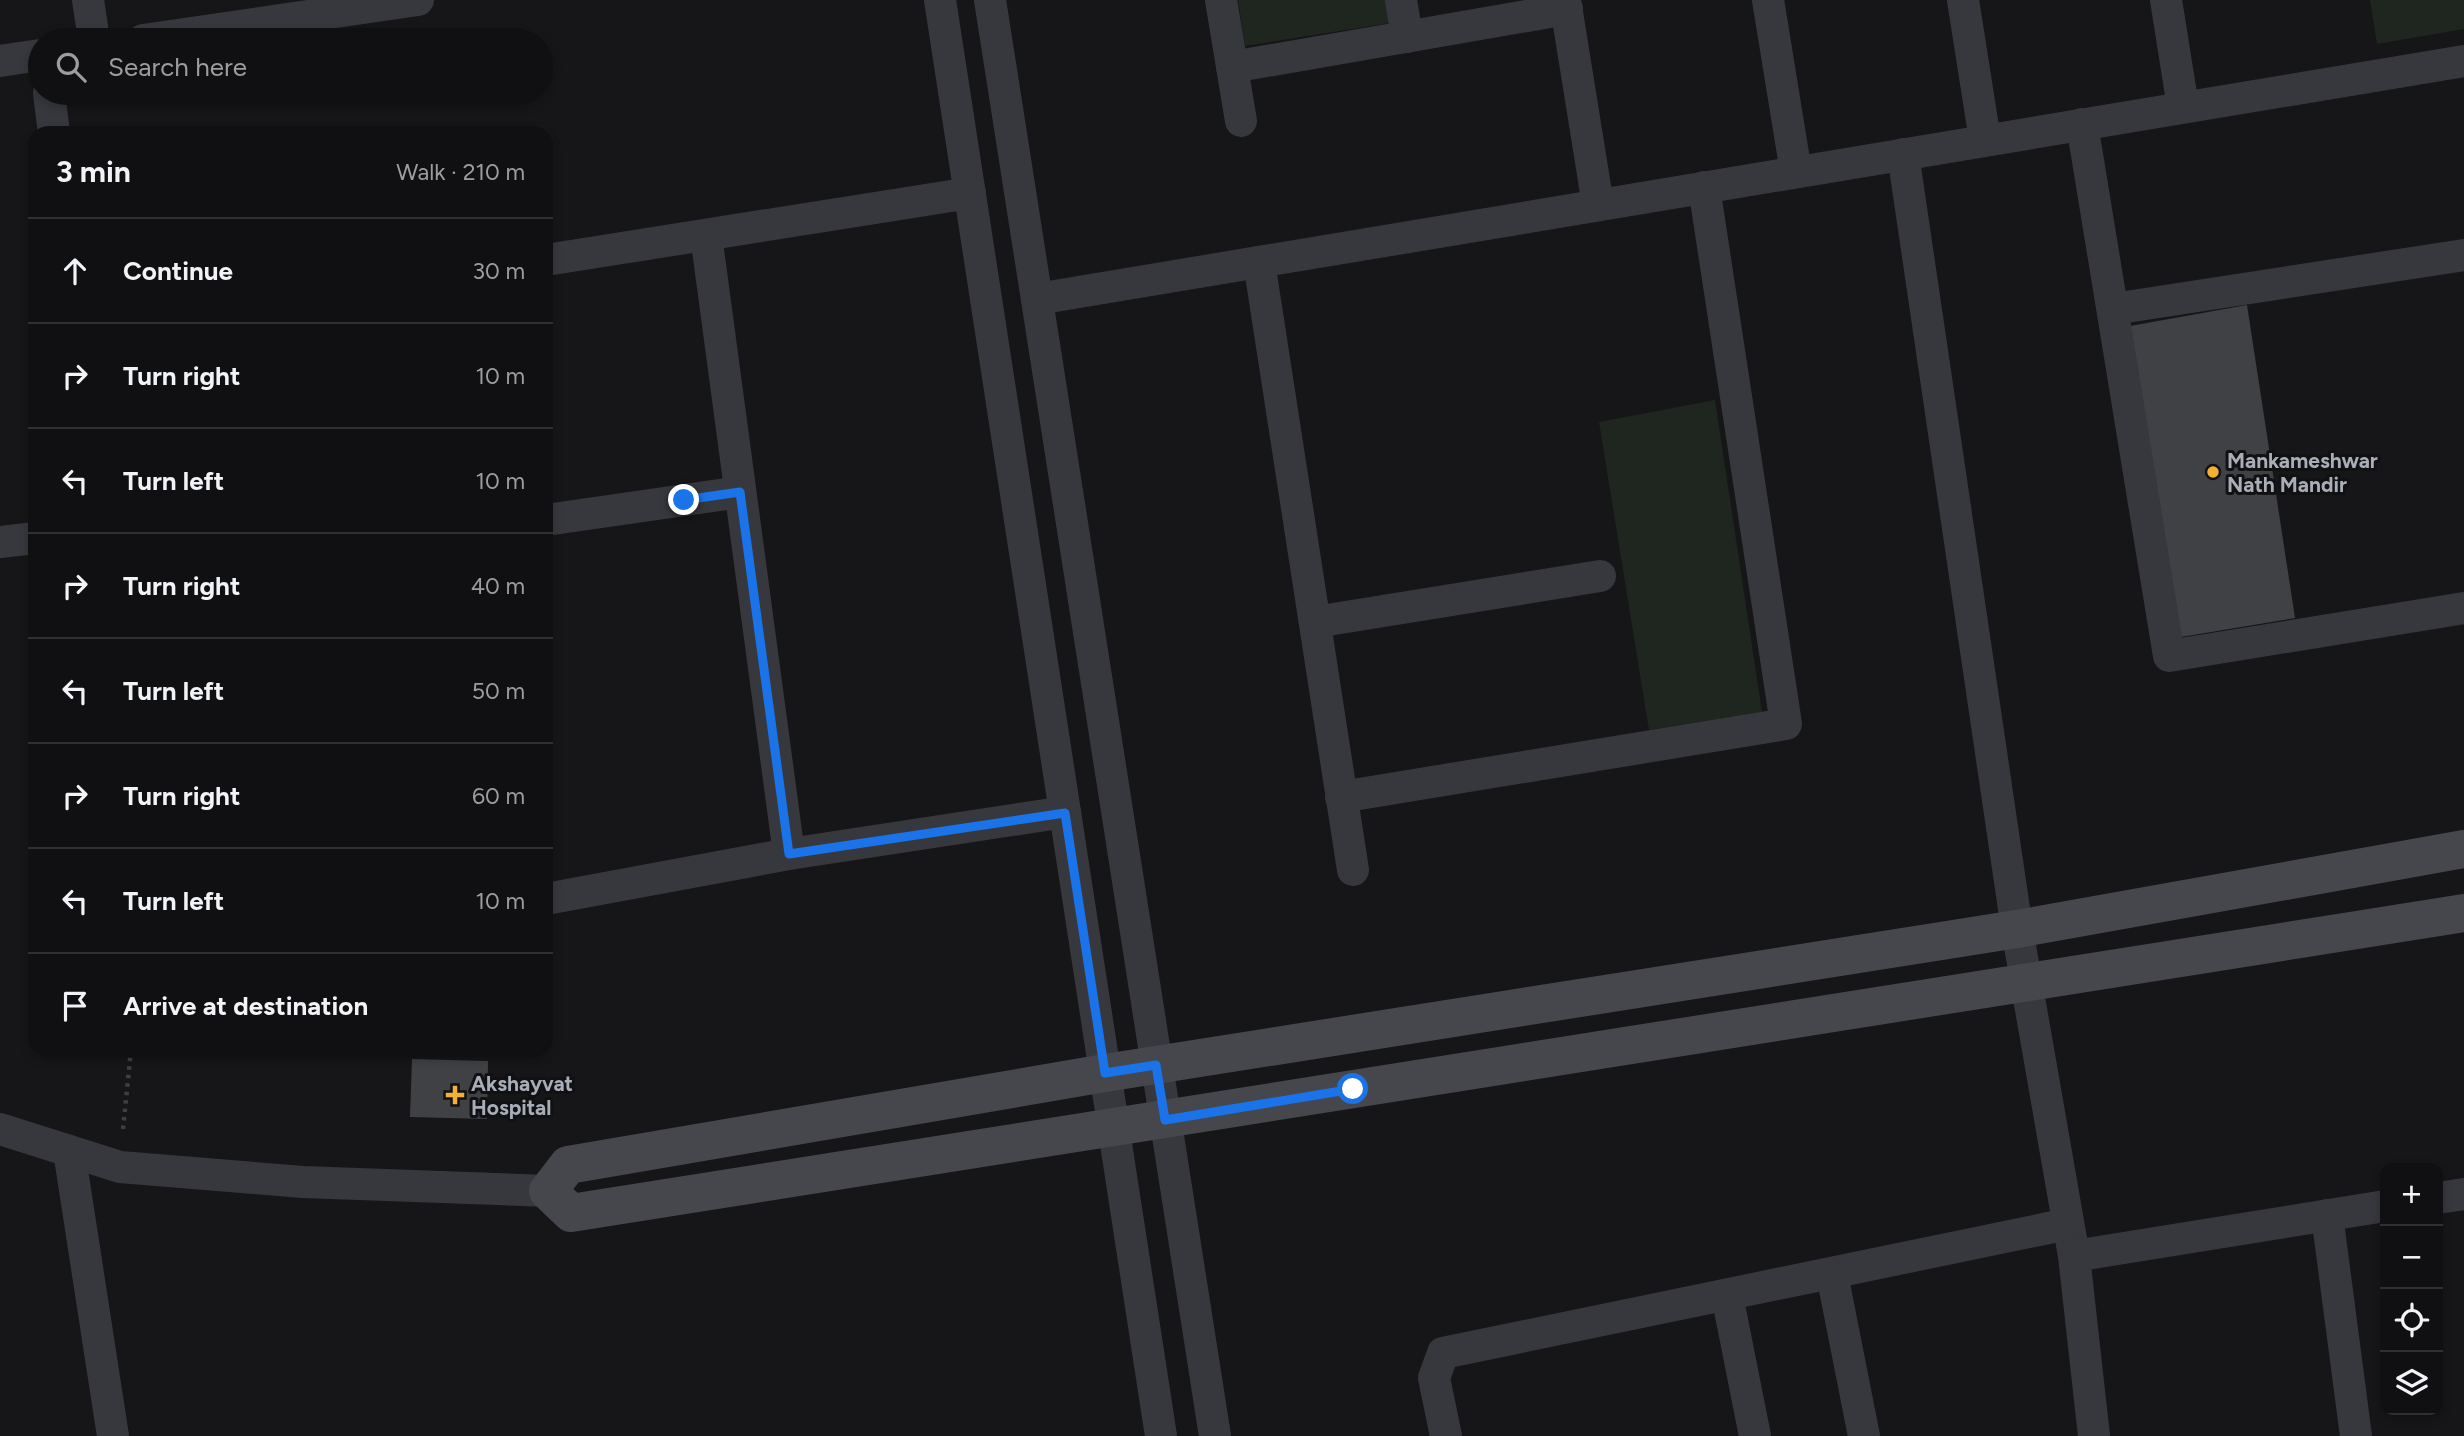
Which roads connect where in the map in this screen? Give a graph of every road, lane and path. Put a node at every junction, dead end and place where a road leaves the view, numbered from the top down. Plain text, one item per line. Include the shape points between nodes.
1 (88, 0) edge
2 (418, 0) edge
3 (940, 0) edge
4 (990, 0) edge
5 (1221, 0) edge
6 (1401, 0) edge
7 (1768, 0) edge
8 (1963, 0) edge
9 (2166, 0) edge
10 (1566, 5) edge
11 (92, 28) edge
12 (226, 28) edge
13 (1407, 37) junction
14 (28, 57) edge
15 (0, 61) edge
16 (2464, 61) edge
17 (1232, 67) junction
18 (50, 105) edge
19 (2183, 107) junction
20 (1241, 121) dead end
21 (2082, 124) junction
22 (53, 126) edge
23 (1985, 141) junction
24 (1903, 154) junction
25 (1796, 172) junction
26 (1704, 187) junction
27 (970, 193) junction
28 (1598, 205) junction
29 (706, 235) junction
30 (2464, 255) edge
31 (553, 259) edge
32 (1259, 262) junction
33 (1037, 299) junction
34 (2113, 309) junction
35 (740, 492) junction
36 (553, 519) edge
37 (28, 539) edge
38 (0, 542) edge
39 (1600, 576) dead end
40 (2464, 608) edge
41 (1315, 622) junction
42 (1341, 797) junction
43 (1065, 813) junction
44 (2464, 849) edge
45 (789, 854) junction
46 (1353, 870) dead end
47 (553, 897) edge
48 (2464, 913) edge
49 (2017, 929) junction
50 (2025, 980) junction
51 (130, 1057) edge
52 (1156, 1065) junction
53 (1105, 1073) junction
54 (1165, 1120) junction
55 (1114, 1128) junction
56 (0, 1129) edge
57 (69, 1151) junction
58 (120, 1167) junction
59 (548, 1191) junction
60 (2464, 1194) edge
61 (2443, 1197) edge
62 (2380, 1207) edge
63 (2327, 1215) junction
64 (2068, 1224) junction
65 (2074, 1256) junction
66 (1832, 1274) junction
67 (1727, 1295) junction
68 (113, 1436) edge
69 (1161, 1436) edge
70 (1215, 1436) edge
71 (1446, 1436) edge
72 (1755, 1436) edge
73 (1864, 1436) edge
74 (2094, 1436) edge
75 (2356, 1436) edge

1 - 11 street
2 - 12 street
3 - 27 street
4 - 33 street
5 - 17 street
6 - 13 street
7 - 25 street
8 - 23 street
9 - 19 street
10 - 13 street
10 - 28 street
13 - 17 street
14 - 15 street
16 - 19 street
17 - 20 street
18 - 22 street
19 - 21 street
21 - 23 street
21 - 34 street
23 - 24 street
24 - 25 street
24 - 49 street
25 - 26 street
26 - 28 street
26 - 42 street via 1786,724
27 - 29 street
27 - 43 street
28 - 32 street
29 - 31 street
29 - 35 street
30 - 34 street
32 - 33 street
32 - 41 street
33 - 52 street
34 - 40 street via 2169,656
35 - 36 street
35 - 45 street
37 - 38 street
39 - 41 street
41 - 42 street
42 - 46 street
43 - 45 street
43 - 53 street
44 - 49 street
45 - 47 street
48 - 50 street
49 - 50 street
49 - 52 street
50 - 54 street
50 - 64 street
51 - 58 path
52 - 53 street
52 - 54 street
53 - 55 street
53 - 59 street via 568,1165
54 - 55 street
54 - 70 street
55 - 59 street via 571,1213
55 - 69 street
56 - 57 street
57 - 58 street
57 - 68 street
58 - 59 street via 303,1182
60 - 61 street
62 - 63 street
63 - 65 street
63 - 75 street
64 - 65 street
64 - 66 street
65 - 74 street
66 - 67 street
66 - 73 street
67 - 71 street via 1443,1353 1434,1378
67 - 72 street

